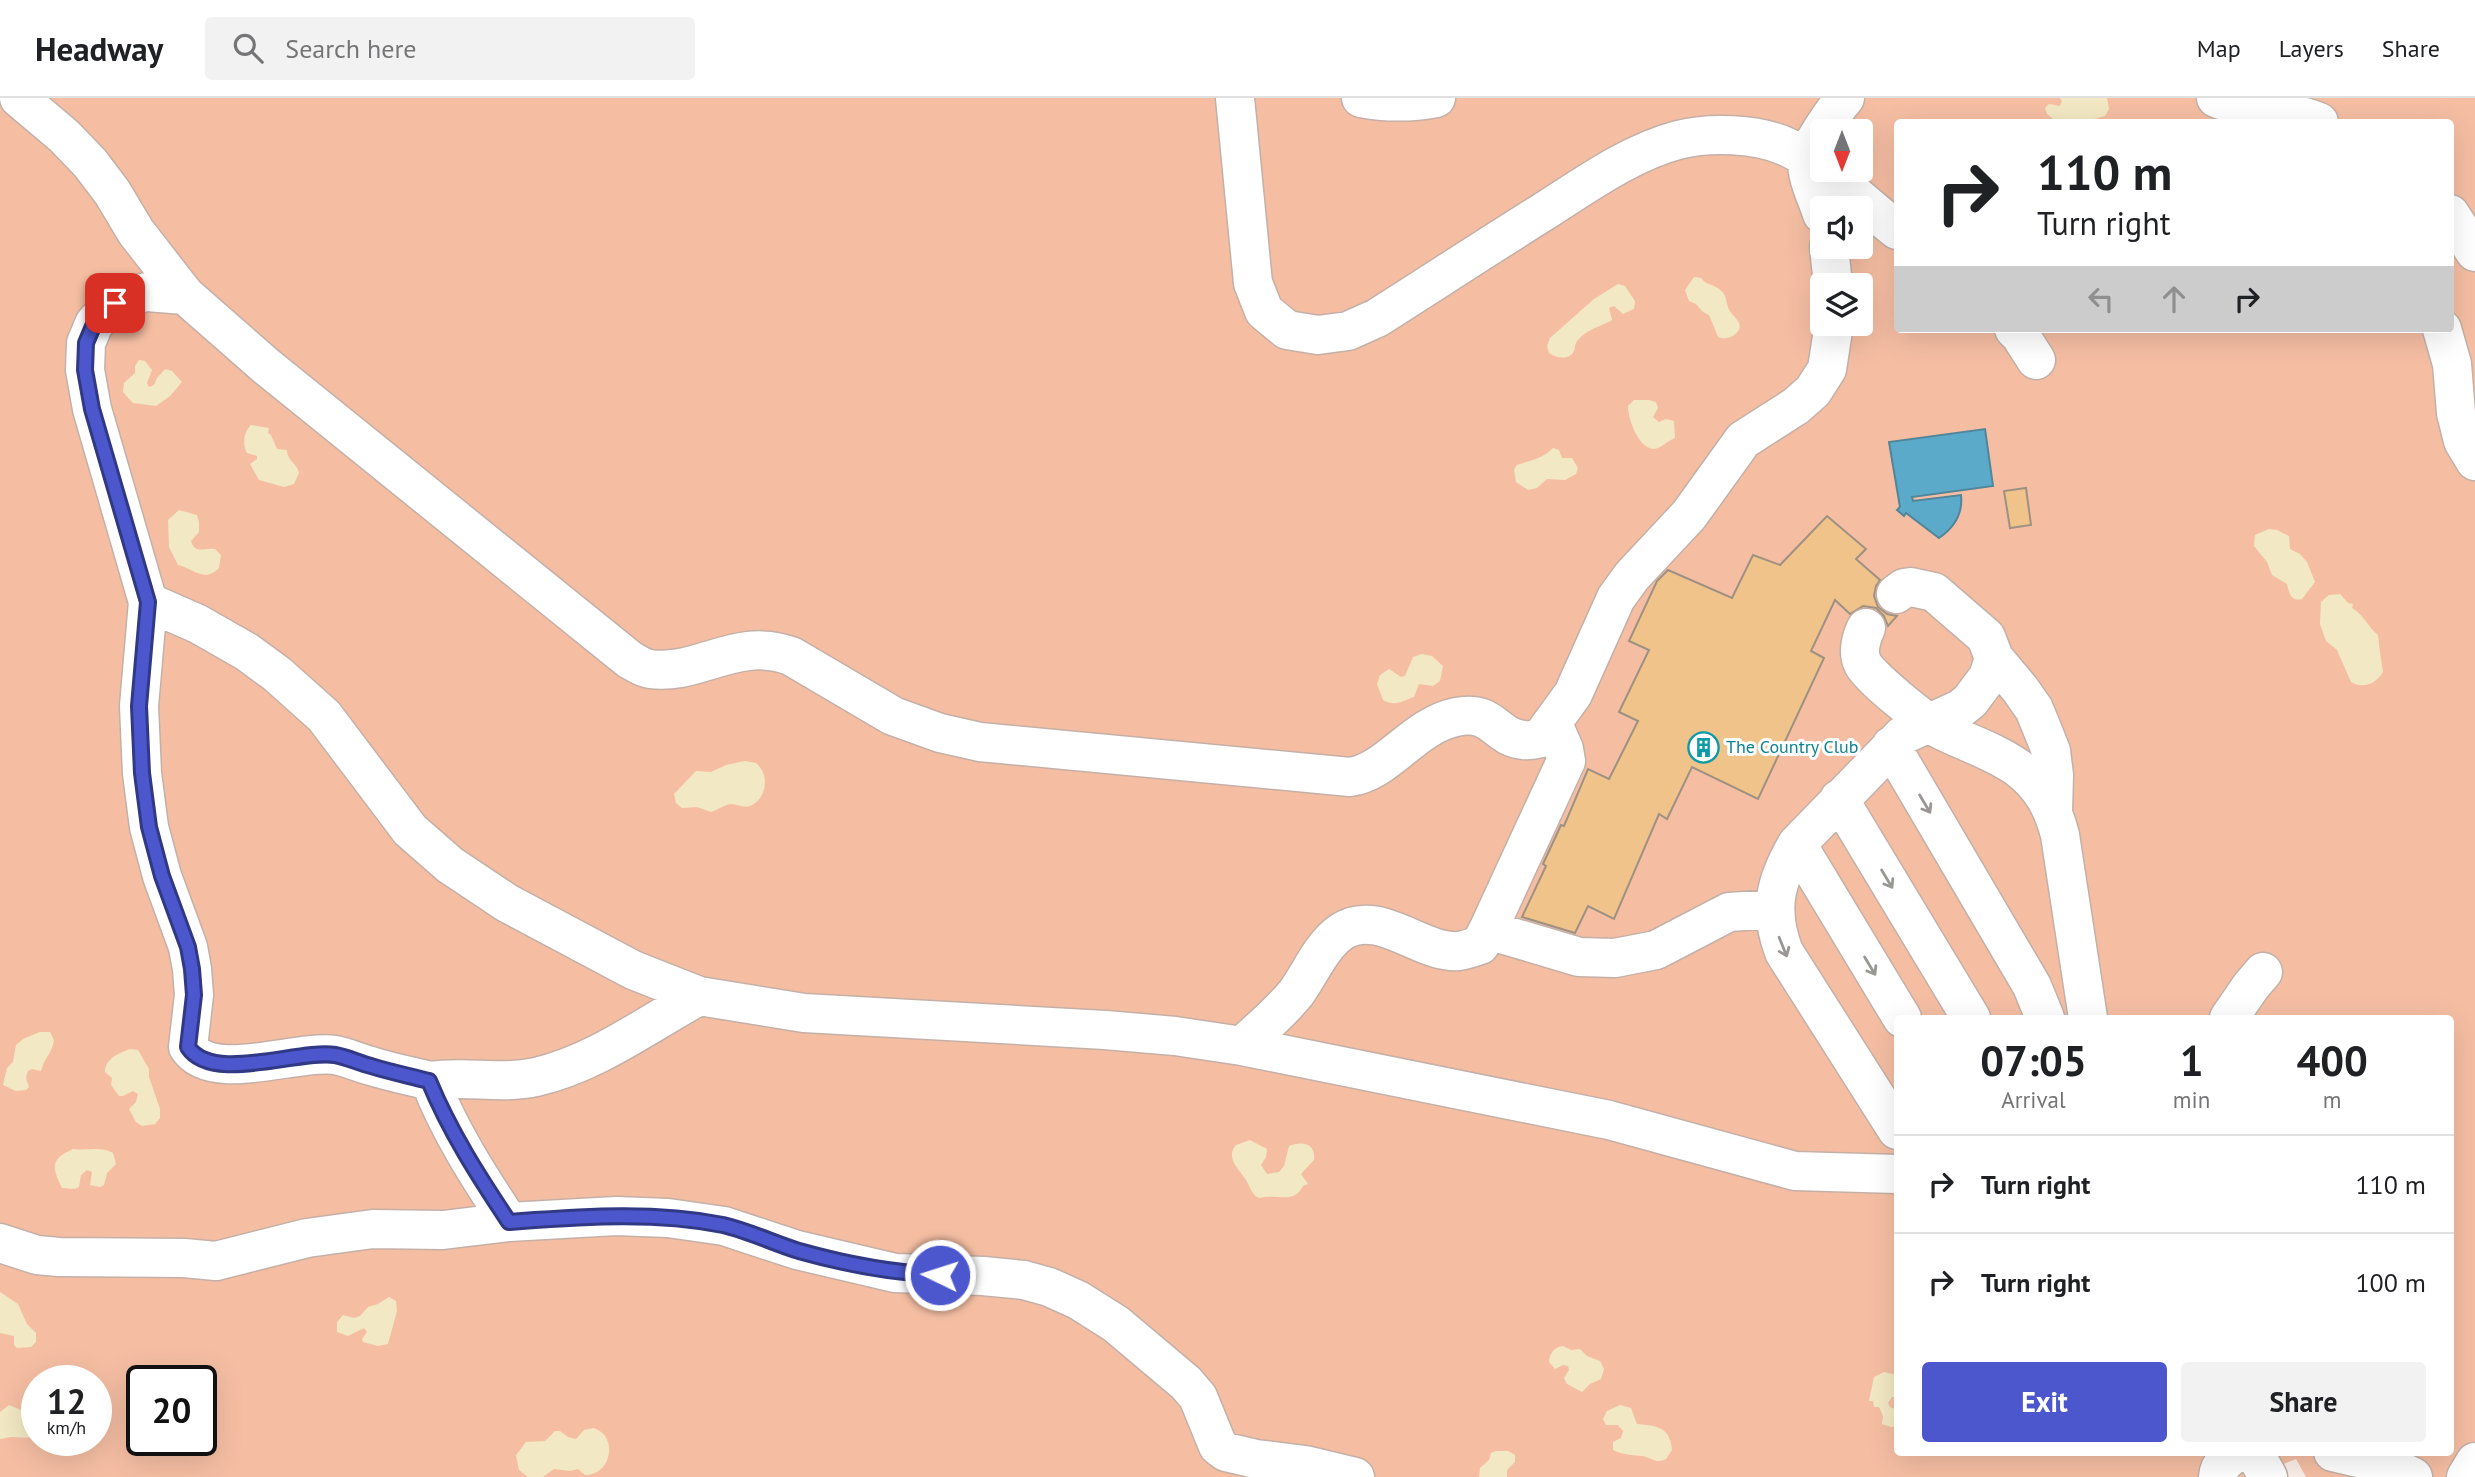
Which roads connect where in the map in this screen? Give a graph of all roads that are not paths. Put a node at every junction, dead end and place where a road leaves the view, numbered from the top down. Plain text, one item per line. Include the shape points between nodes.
1 (19, 98) edge
2 (1235, 98) edge
3 (1360, 98) edge
4 (1436, 98) edge
5 (1844, 98) edge
6 (2216, 98) edge
7 (2309, 119) edge
8 (1807, 158) junction
9 (1816, 196) edge
10 (2454, 220) edge
11 (1894, 228) edge
12 (2475, 252) edge
13 (185, 295) junction
14 (2018, 333) edge
15 (2443, 333) edge
16 (1832, 336) edge
17 (2036, 360) dead end
18 (2475, 461) edge
19 (1896, 594) dead end
20 (148, 602) junction
21 (1866, 628) dead end
22 (1994, 658) junction
23 (1927, 723) junction
24 (1553, 724) junction
25 (1891, 746) junction
26 (1839, 799) junction
27 (2053, 810) junction
28 (1797, 844) junction
29 (1775, 909) junction
30 (1488, 930) junction
31 (2263, 972) dead end
32 (699, 996) junction
33 (1900, 1015) edge
34 (1969, 1015) edge
35 (2044, 1015) edge
36 (2088, 1015) edge
37 (2232, 1015) edge
38 (1242, 1046) junction
39 (429, 1081) junction
40 (1894, 1125) edge
41 (1894, 1174) edge
42 (509, 1222) junction
43 (0, 1243) edge
44 (2231, 1456) edge
45 (2255, 1456) edge
46 (2350, 1456) edge
47 (2475, 1462) edge
48 (1355, 1477) edge
49 (2218, 1477) edge
50 (2267, 1477) edge
51 (2413, 1477) edge
52 (2466, 1477) edge

1 - 13 lane via 90,163
2 - 8 lane via 1252,283 1264,310 1287,330 1318,335 1348,331 1377,318 1595,179 1676,141 1708,134 1733,135 1785,146
3 - 4 lane via 1384,103
5 - 8 lane
6 - 7 lane
8 - 9 lane
8 - 11 lane
10 - 12 lane
13 - 20 lane via 147,292 129,296 111,305 94,324 86,343 92,409
13 - 24 lane via 265,366 630,660 648,669 673,669 731,653 768,650 791,656 892,716 953,736 1350,777 1374,770 1431,726 1453,718 1483,717 1524,740 1541,738
14 - 17 lane
15 - 18 lane via 2452,364 2458,423
16 - 24 lane via 1827,369 1813,391 1743,440 1689,515 1616,598 1573,694
19 - 22 lane via 1911,587 1934,592 1986,637
20 - 32 lane via 247,652 286,682 324,716 410,830 450,865 507,903 634,970
20 - 39 lane via 139,706 142,773 149,827 192,969 188,1047 192,1054 240,1064 336,1055
21 - 23 lane via 1860,649 1866,670
22 - 23 lane via 1988,677 1970,701
22 - 27 lane via 2034,709 2051,751
23 - 25 lane
23 - 27 lane via 1991,751 2019,769
24 - 30 lane via 1566,761
25 - 26 lane
25 -> 35 lane via 2032,986
26 - 28 lane
26 -> 34 lane
27 - 36 lane
28 - 29 lane via 1779,879
28 -> 33 lane
29 - 30 lane via 1729,912 1656,950 1615,958 1579,957
29 -> 40 lane via 1784,952
30 - 38 lane via 1480,945 1458,951 1435,948 1382,927 1355,926 1329,944 1295,994
31 - 37 lane
32 - 38 lane via 804,1013 1140,1033
32 - 39 lane via 617,1045 558,1071 510,1081
38 - 41 lane via 1609,1120 1795,1171
39 - 42 lane
42 - 43 lane via 319,1236 216,1261 37,1255
42 - 48 lane via 668,1218 724,1226 797,1250 895,1273 984,1276 1049,1287 1116,1324 1193,1390 1218,1447 1226,1452
44 - 49 lane
45 - 50 lane
46 - 51 lane
47 - 52 lane

